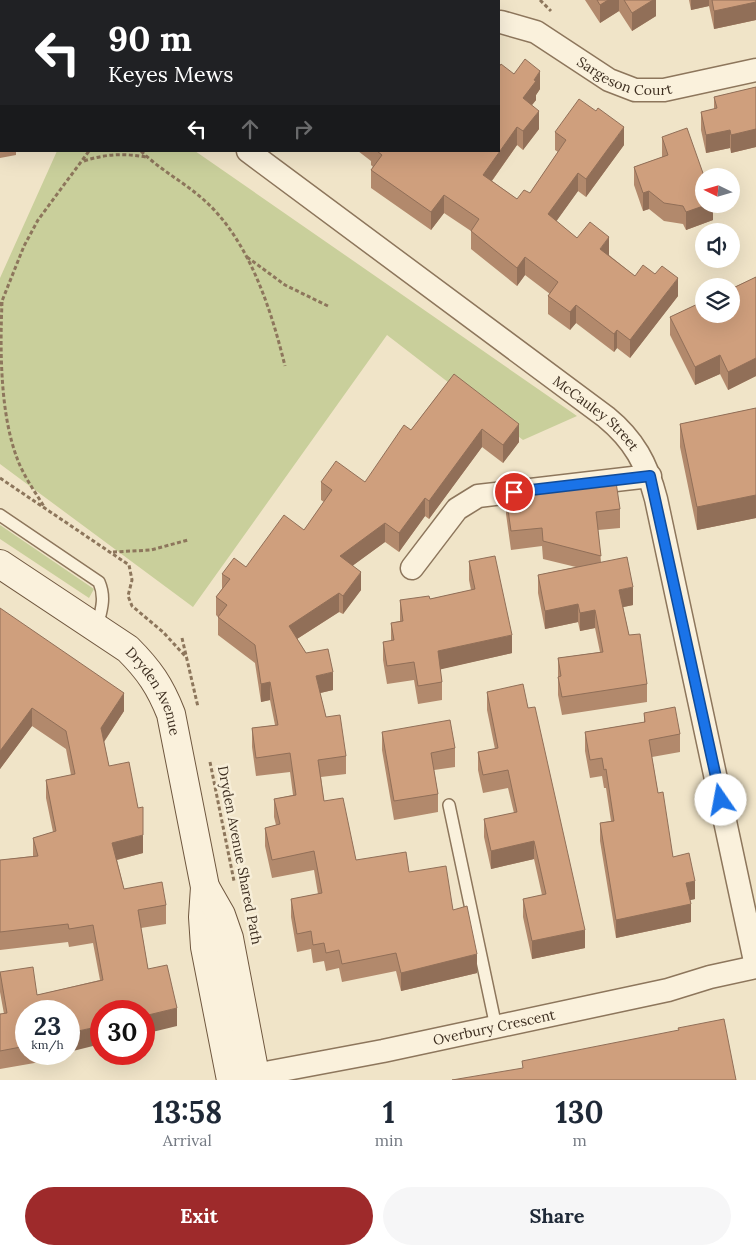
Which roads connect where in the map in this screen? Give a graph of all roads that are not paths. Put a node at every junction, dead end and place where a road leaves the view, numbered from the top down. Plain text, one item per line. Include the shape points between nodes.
1 (501, 22) dead end
2 (756, 70) edge
3 (249, 152) edge
4 (650, 476) junction
5 (0, 515) edge
6 (0, 564) edge
7 (412, 568) dead end
8 (96, 627) junction
9 (449, 805) dead end
10 (756, 966) edge
11 (496, 1027) junction
12 (240, 1079) edge

1 - 2 street, Sargeson Court via 536,32 609,80 635,90 664,90
3 - 4 street, McCauley Street via 619,428 642,455
4 - 7 street via 478,496 457,509
4 - 10 street, McCauley Street
5 - 8 lane via 99,582 103,603
6 - 8 street, Dryden Avenue
8 - 12 street, Dryden Avenue via 128,649 146,667 161,689 170,714 205,887 205,946
9 - 11 lane
10 - 11 street, Overbury Crescent via 668,990
11 - 12 street, Overbury Crescent

